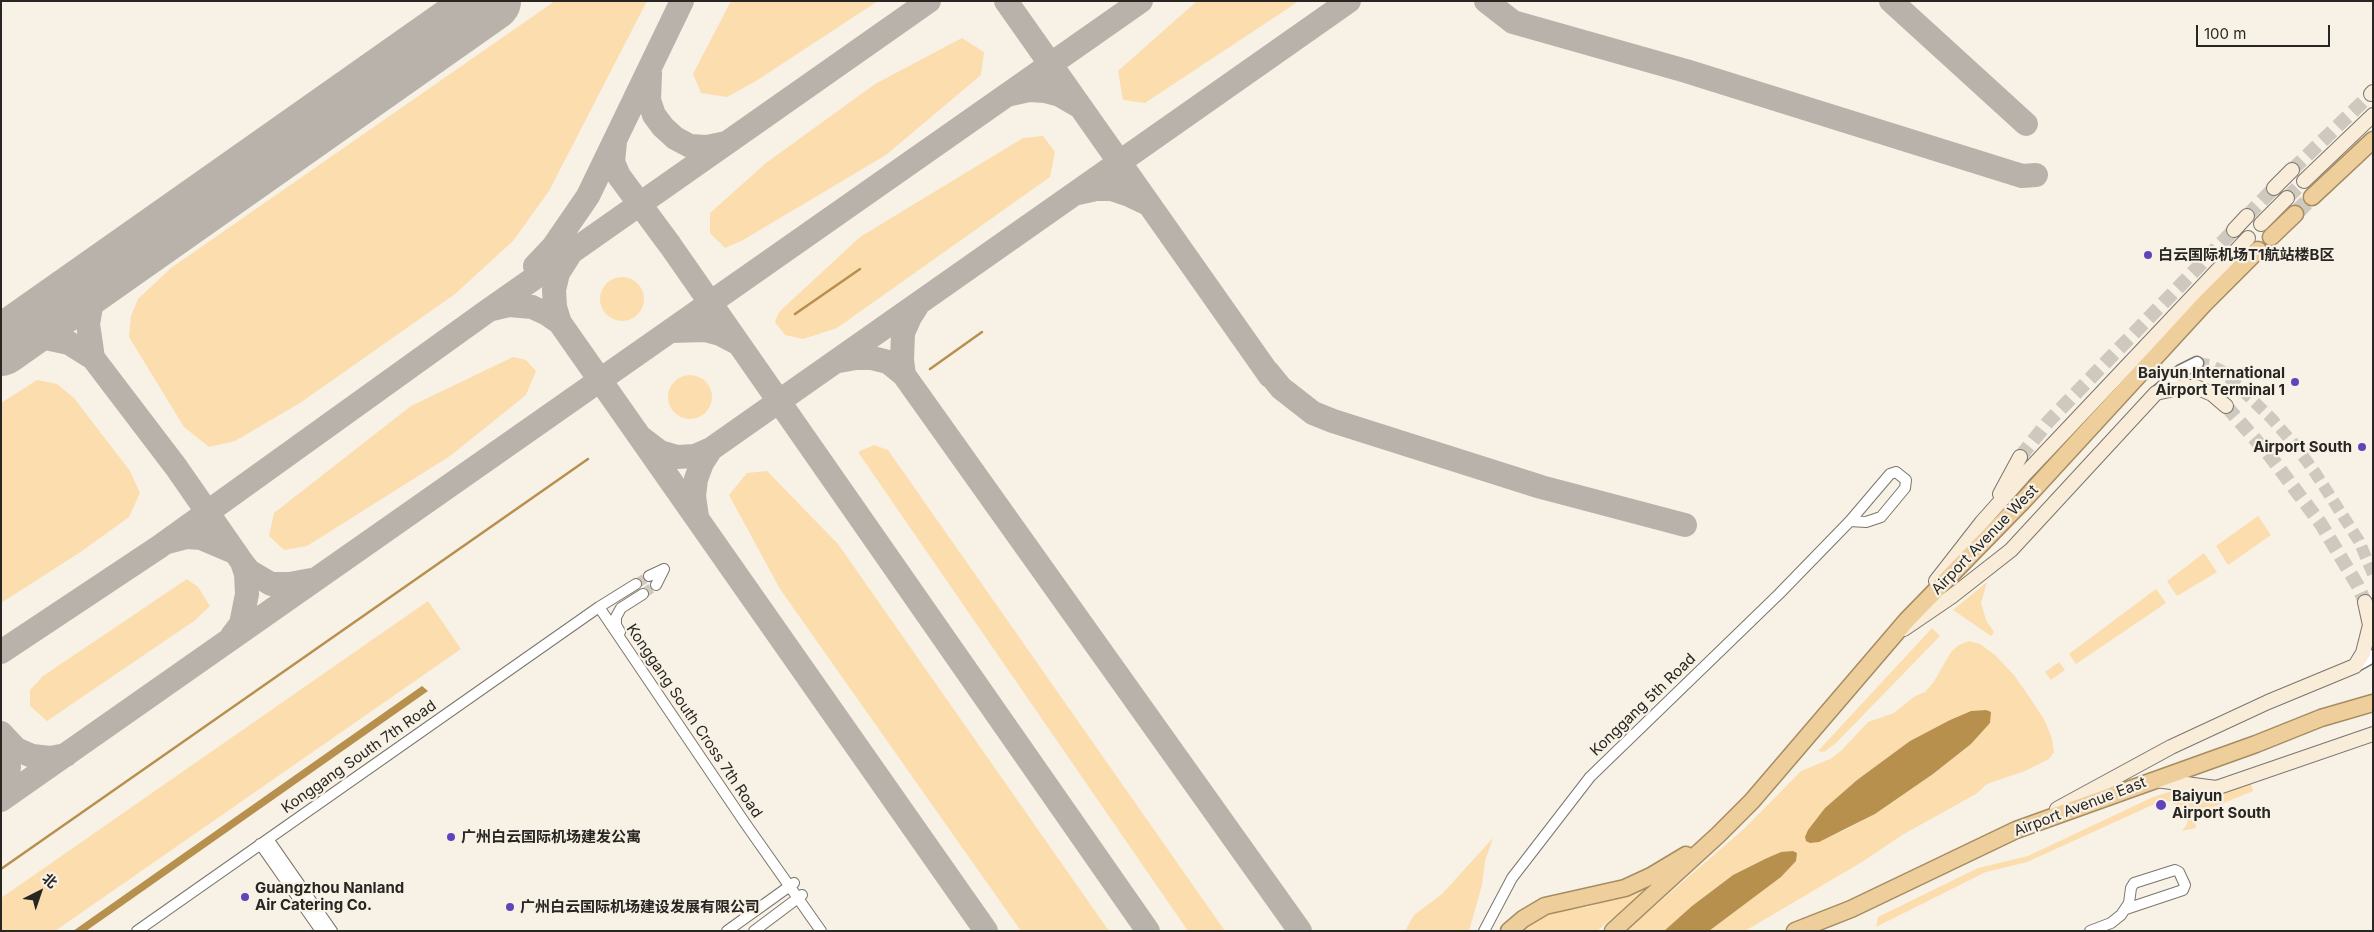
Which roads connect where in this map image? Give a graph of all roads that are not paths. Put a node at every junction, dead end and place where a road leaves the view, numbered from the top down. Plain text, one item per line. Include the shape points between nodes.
1 (2373, 115) edge
2 (2373, 140) edge
3 (2292, 170) tunnel mouth
4 (2304, 181) tunnel mouth
5 (2274, 188) tunnel mouth
6 (2312, 197) tunnel mouth
7 (2287, 198) tunnel mouth
8 (2295, 214) tunnel mouth
9 (2247, 216) tunnel mouth
10 (2234, 230) tunnel mouth
11 (2266, 231) joint
12 (2253, 244) joint
13 (2197, 363) dead end
14 (2156, 393) junction
15 (2226, 406) tunnel mouth
16 (2020, 458) tunnel mouth
17 (1850, 521) junction
18 (1982, 522) junction
19 (649, 576) tunnel mouth
20 (636, 584) tunnel mouth
21 (656, 585) dead end
22 (643, 594) tunnel mouth
23 (2365, 602) tunnel mouth
24 (599, 607) junction
25 (1907, 620) junction
26 (1891, 638) junction
27 (2373, 656) edge
28 (2355, 666) junction
29 (2373, 703) edge
30 (2373, 734) edge
31 (2152, 780) junction
32 (2016, 830) junction
33 (1718, 835) junction
34 (264, 842) junction
35 (792, 884) junction
36 (800, 897) junction
37 (2126, 909) junction
38 (136, 931) edge
39 (321, 931) edge
40 (332, 931) edge
41 (727, 931) edge
42 (754, 931) edge
43 (821, 931) edge
44 (828, 931) edge
45 (1484, 931) edge
46 (1509, 931) edge
47 (1612, 931) edge
48 (1795, 931) edge
49 (2090, 931) edge

1 - 4 main road
2 - 6 highway
3 - 5 main road
7 - 11 main road
8 - 11 highway
9 - 10 main road
12 - 18 main road
12 - 25 highway, Airport Avenue West via 2204,304 2024,500
13 - 14 street
14 - 15 main road via 2196,387 2212,394
14 - 26 main road via 2011,550
16 - 18 main road
17 - 17 street, Konggang 5th Road via 1866,522 1881,517 1905,488 1906,480 1896,472 1890,474
17 - 45 street, Konggang 5th Road via 1590,777 1512,878
18 - 25 main road
19 - 21 street via 664,569
20 - 24 street
22 - 35 street, Konggang South Cross 7th Road via 621,608 616,625
23 - 28 main road via 2370,625
24 - 34 street, Konggang South 7th Road
24 - 35 street, Konggang South Cross 7th Road
25 - 26 highway, Airport Avenue West
26 - 33 highway, Airport Avenue West via 1782,768
27 - 28 street
28 - 32 main road via 2171,747
29 - 31 highway, Airport Avenue East via 2321,718
30 - 31 main road via 2216,788
31 - 32 highway, Airport Avenue East
32 - 48 highway, Airport Avenue East via 1851,909
33 - 46 highway via 1625,888 1545,906
33 - 47 highway
34 - 38 street, Konggang South 7th Road
34 - 39 street
34 - 40 street
35 - 36 street
35 - 41 street
36 - 42 street
36 - 43 street
36 - 44 street
37 - 37 street via 2131,886 2136,881 2176,870 2179,872 2185,887 2183,890
37 - 49 street via 2111,923

